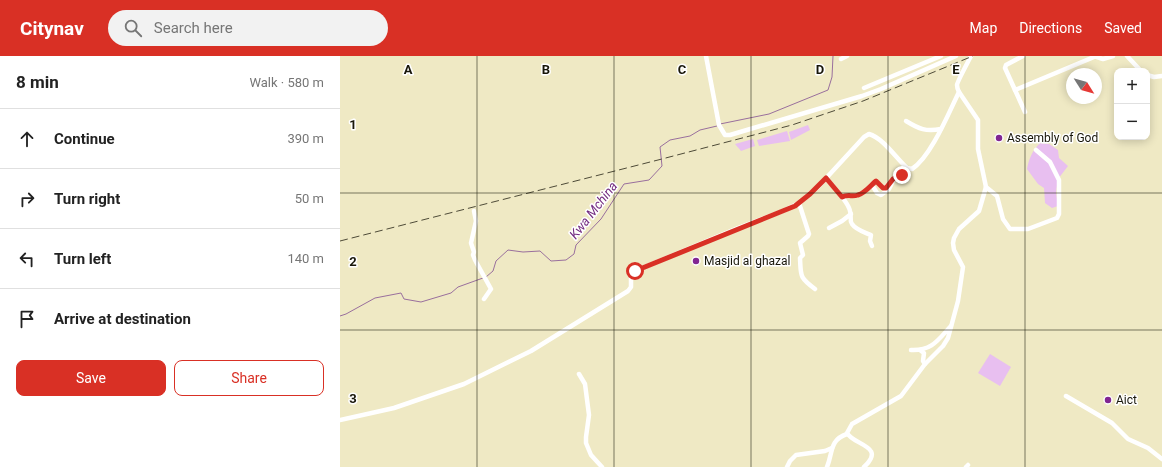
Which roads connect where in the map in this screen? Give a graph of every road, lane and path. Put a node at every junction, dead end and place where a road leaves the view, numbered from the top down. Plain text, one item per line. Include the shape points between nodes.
1 (706, 56) edge
2 (846, 56) edge
3 (941, 56) edge
4 (956, 56) edge
5 (971, 56) edge
6 (1023, 56) edge
7 (1094, 56) edge
8 (1113, 56) edge
9 (1127, 56) edge
10 (841, 59) dead end
11 (1139, 68) edge
12 (1150, 75) edge
13 (1162, 76) edge
14 (864, 88) dead end
15 (1015, 90) junction
16 (959, 92) junction
17 (1025, 112) dead end
18 (906, 121) dead end
19 (941, 129) junction
20 (1036, 150) dead end
21 (907, 168) junction
22 (826, 178) junction
23 (895, 178) junction
24 (872, 185) junction
25 (986, 187) junction
26 (842, 197) junction
27 (799, 203) junction
28 (474, 211) dead end
29 (851, 214) junction
30 (829, 228) dead end
31 (872, 246) dead end
32 (815, 289) dead end
33 (484, 299) dead end
34 (952, 325) junction
35 (911, 350) dead end
36 (921, 351) junction
37 (925, 364) junction
38 (579, 374) dead end
39 (1066, 396) dead end
40 (340, 420) edge
41 (847, 434) junction
42 (832, 448) junction
43 (1162, 459) edge
44 (602, 467) edge
45 (787, 467) edge
46 (827, 467) edge
47 (864, 467) edge

1 - 4 street via 719,125 725,135 730,135 862,96
2 - 10 street
3 - 14 street
5 - 16 street via 957,84
6 - 15 street via 1005,68
7 - 8 street
7 - 15 street
9 - 11 street
12 - 13 street
15 - 17 street
16 - 19 street
16 - 25 street via 978,120 978,149
18 - 19 street via 924,130
19 - 21 street via 917,165 912,169
20 - 25 street via 1050,162 1059,180 1057,218 1028,229 1011,230 1003,219 997,196
21 - 22 street via 869,134
21 - 23 street via 902,175
22 - 26 street
22 - 27 street
23 - 24 street via 885,188 878,181
23 - 24 street via 889,189 881,195
24 - 26 street via 857,196
25 - 34 street via 979,211 959,229 954,238 954,250 963,267
26 - 29 street
27 - 32 street via 809,234 800,243 803,255 800,258 800,272
27 - 40 street via 635,271 631,276 632,287 628,291 531,350 477,378 394,408
28 - 33 street via 476,221 471,243 473,255 491,289
29 - 30 street
29 - 31 street via 850,221 853,226 871,235
34 - 36 street via 932,346
34 - 37 street via 946,342
35 - 36 street
36 - 37 street via 924,353
37 - 41 street via 901,396 852,424
38 - 44 street via 585,384 589,415 586,443 591,455
39 - 43 street via 1112,423 1128,439 1148,448
41 - 42 street via 839,437
41 - 47 street via 870,450 872,458
42 - 45 street via 796,455
42 - 46 street

